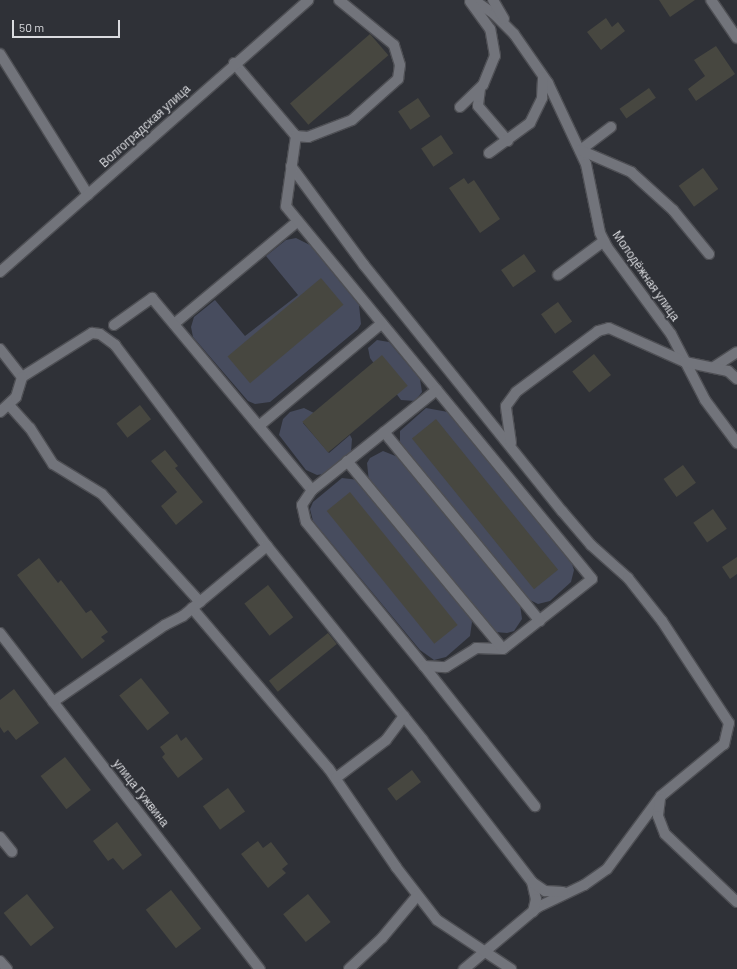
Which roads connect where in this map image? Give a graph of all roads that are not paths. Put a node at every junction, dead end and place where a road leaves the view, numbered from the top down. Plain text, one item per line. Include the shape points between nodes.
1 (308, 0) edge
2 (339, 0) edge
3 (469, 0) edge
4 (474, 0) edge
5 (493, 0) edge
6 (711, 0) edge
7 (514, 34) junction
8 (737, 38) edge
9 (0, 54) edge
10 (234, 63) junction
11 (543, 76) junction
12 (480, 89) junction
13 (460, 107) dead end
14 (611, 127) dead end
15 (296, 136) junction
16 (508, 141) junction
17 (580, 150) junction
18 (489, 153) dead end
19 (290, 166) junction
20 (88, 195) junction
21 (298, 221) junction
22 (604, 241) junction
23 (709, 254) dead end
24 (0, 272) edge
25 (558, 275) dead end
26 (382, 323) junction
27 (174, 324) junction
28 (114, 325) dead end
29 (0, 349) edge
30 (737, 352) edge
31 (685, 362) junction
32 (714, 367) junction
33 (22, 377) junction
34 (737, 379) edge
35 (437, 390) junction
36 (9, 405) junction
37 (0, 412) edge
38 (259, 426) junction
39 (384, 432) junction
40 (737, 443) edge
41 (512, 447) junction
42 (347, 461) junction
43 (312, 490) junction
44 (267, 546) junction
45 (196, 605) junction
46 (540, 621) junction
47 (0, 633) edge
48 (504, 650) junction
49 (424, 666) junction
50 (53, 702) junction
51 (404, 716) junction
52 (336, 778) junction
53 (661, 796) junction
54 (535, 806) dead end
55 (0, 837) edge
56 (12, 852) dead end
57 (532, 882) junction
58 (570, 892) junction
59 (418, 896) junction
60 (737, 902) edge
61 (533, 912) junction
62 (483, 951) junction
63 (0, 960) edge
64 (7, 969) edge
65 (260, 969) edge
66 (349, 969) edge
67 (464, 969) edge
68 (511, 969) edge

1 - 10 street, Волгоградская улица
2 - 15 street via 394,45 400,65 398,79 352,120 308,137
3 - 12 street via 490,29 494,42 495,56
4 - 7 street, Молодёжная улица via 494,14
5 - 7 street
6 - 8 street
7 - 11 street, Молодёжная улица
9 - 20 street
10 - 15 street
10 - 20 street, Волгоградская улица
11 - 16 street via 537,112 530,124
11 - 17 street, Молодёжная улица
12 - 13 street
12 - 16 street via 478,106
14 - 17 street
15 - 19 street
16 - 18 street
17 - 22 street, Молодёжная улица
17 - 23 street via 631,172 673,210
19 - 21 street via 285,199
19 - 41 street via 364,265
20 - 24 street, Волгоградская улица
21 - 26 street
21 - 27 street
22 - 25 street
22 - 31 street, Молодёжная улица via 671,334
26 - 35 street
26 - 38 street
27 - 28 street via 152,298
27 - 38 street
29 - 33 street
30 - 32 street
31 - 32 street
31 - 40 street, Молодёжная улица via 705,400
31 - 41 street via 609,328 598,331 516,392 506,406
32 - 34 street via 728,371
33 - 36 street via 20,389
33 - 44 street via 92,333 100,334 115,345
35 - 39 street
35 - 46 street via 592,579
36 - 37 street
36 - 45 street via 30,428 53,464 102,494
38 - 43 street
39 - 42 street
39 - 46 street
41 - 53 street via 591,545 628,578 654,611 729,723 724,744
42 - 43 street
42 - 48 street
43 - 49 street via 302,505 306,522
44 - 45 street
44 - 51 street
45 - 50 street
45 - 52 street
46 - 48 street
47 - 50 street, улица Гужвина
48 - 49 street via 476,648 446,667
49 - 54 street
50 - 65 street, улица Гужвина
51 - 52 street via 386,740
51 - 57 street
52 - 59 street
53 - 58 street via 607,869
53 - 60 street via 658,816 665,834
55 - 56 street
57 - 58 street via 552,893
57 - 61 street via 536,899
58 - 61 street via 555,897
59 - 62 street via 437,920
59 - 66 street via 382,938
61 - 62 street
62 - 67 street
62 - 68 street
63 - 64 street

